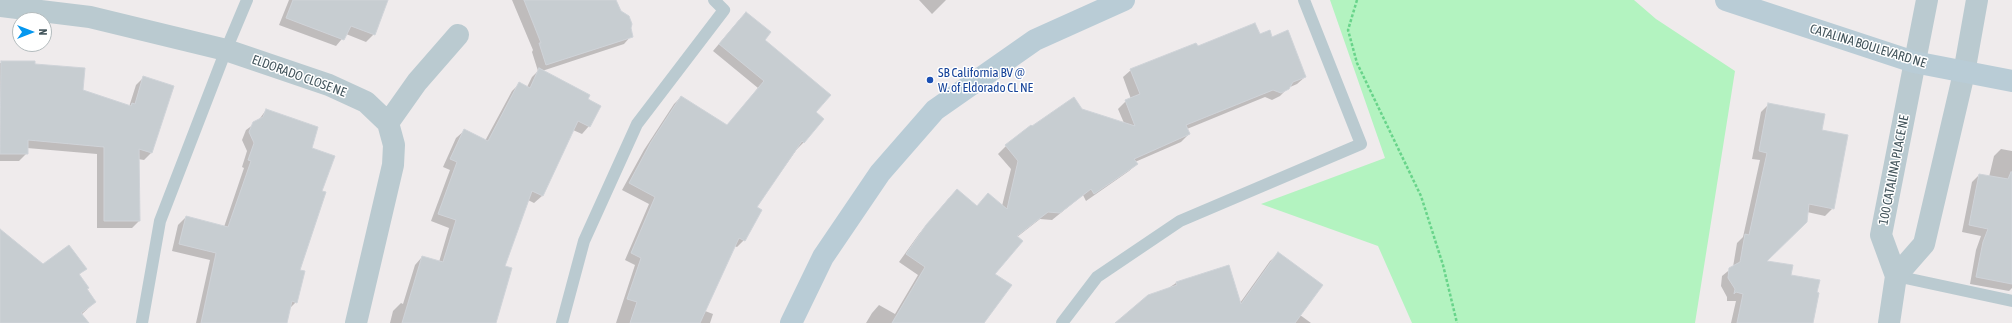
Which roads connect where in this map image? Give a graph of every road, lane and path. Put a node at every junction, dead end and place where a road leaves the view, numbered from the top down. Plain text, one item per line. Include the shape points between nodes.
1 (247, 0) edge
2 (714, 0) edge
3 (1124, 0) edge
4 (1304, 0) edge
5 (1357, 0) edge
6 (1726, 0) edge
7 (1927, 0) edge
8 (1977, 0) edge
9 (0, 6) edge
10 (458, 35) dead end
11 (226, 50) junction
12 (1914, 62) junction
13 (1964, 73) junction
14 (2012, 81) edge
15 (388, 123) junction
16 (1896, 276) junction
17 (2012, 301) edge
18 (142, 323) edge
19 (356, 323) edge
20 (562, 323) edge
21 (791, 323) edge
22 (1062, 323) edge
23 (1457, 323) edge
24 (1889, 323) edge

1 - 11 lane
2 - 20 lane via 724,10 637,124 584,241
3 - 21 street via 1035,40 935,110 880,172 823,257
4 - 22 lane via 1361,144 1180,221 1097,277
5 - 23 path via 1348,30 1357,63 1421,196
6 - 12 street, CATALINA BOULEVARD NE
7 - 12 street, 100 CATALINA PLACE NE
8 - 13 street
9 - 11 street, ELDORADO CLOSE NE via 90,17
10 - 15 street via 417,82
11 - 15 street, ELDORADO CLOSE NE via 329,85 366,102
11 - 18 lane via 160,221
12 - 13 street, CATALINA BOULEVARD NE
12 - 16 street, 100 CATALINA PLACE NE via 1881,235
13 - 14 street, CATALINA BOULEVARD NE
13 - 16 street via 1924,244
15 - 19 street via 394,145 394,165
16 - 17 lane
16 - 24 street, 100 CATALINA PLACE NE

